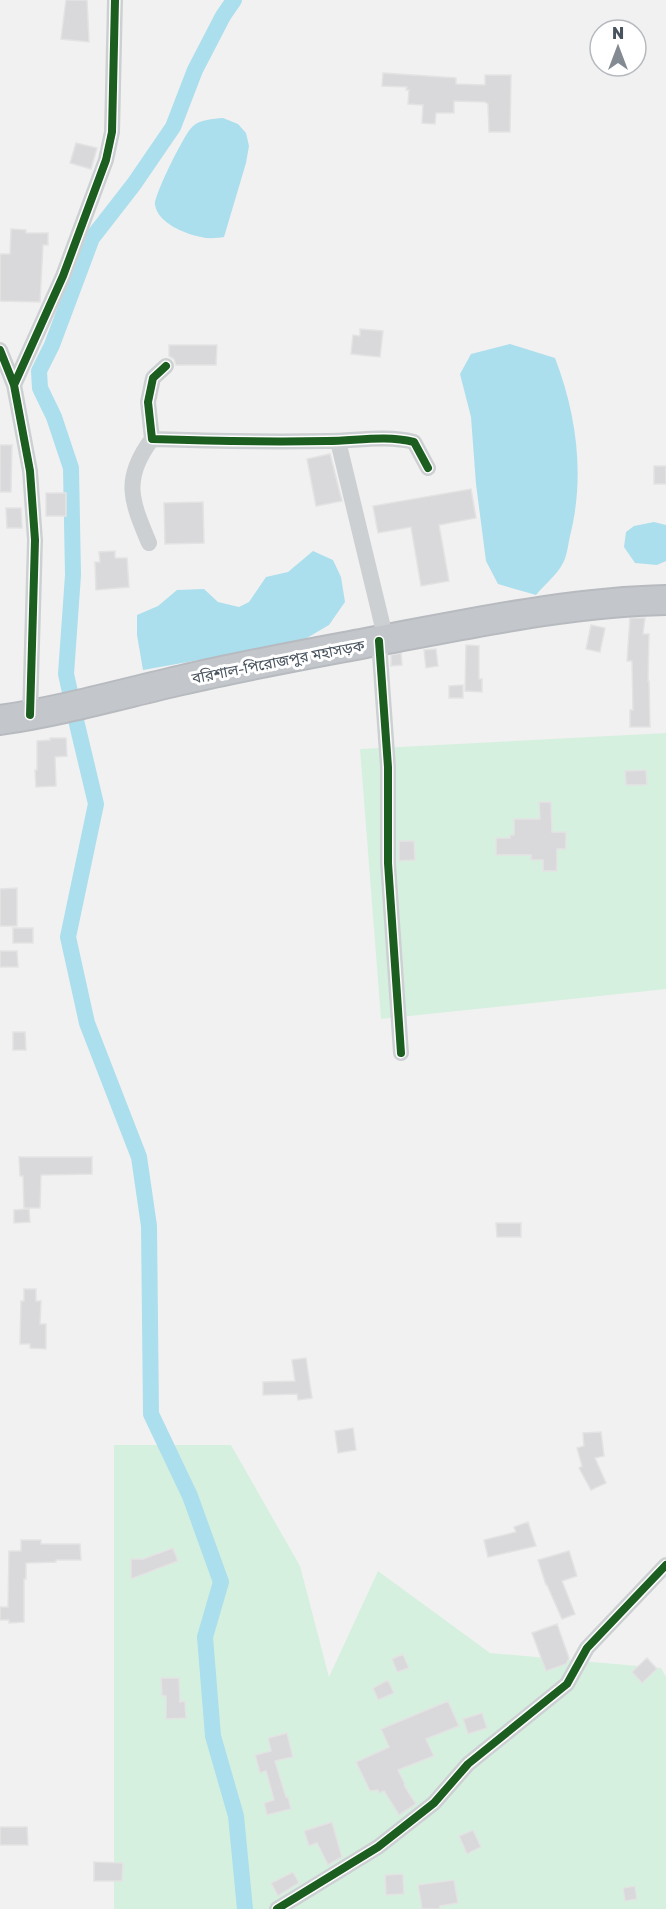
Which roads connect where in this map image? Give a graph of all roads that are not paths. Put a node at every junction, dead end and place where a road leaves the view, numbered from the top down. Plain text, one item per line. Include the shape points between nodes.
1 (115, 0) edge
2 (0, 350) edge
3 (166, 366) dead end
4 (14, 385) junction
5 (152, 440) junction
6 (338, 441) junction
7 (428, 468) dead end
8 (149, 543) dead end
9 (666, 600) edge
10 (382, 640) junction
11 (30, 715) junction
12 (0, 720) edge
13 (401, 1053) dead end
14 (666, 1564) edge
15 (277, 1909) edge

1 - 4 street via 112,132 106,160 63,276
2 - 4 street
3 - 5 street via 153,378 148,402
4 - 11 street via 30,471 35,540
5 - 6 street
5 - 8 street via 141,454 131,486
6 - 7 street via 396,438 414,442
6 - 10 street
9 - 10 highway, বরিশাল-পিরোজপুর মহাসড়ক via 620,601
10 - 11 highway, বরিশাল-পিরোজপুর মহাসড়ক
10 - 13 street via 388,863
11 - 12 highway, বরিশাল-পিরোজপুর মহাসড়ক
14 - 15 street via 587,1648 567,1684 468,1764 434,1803 378,1847

